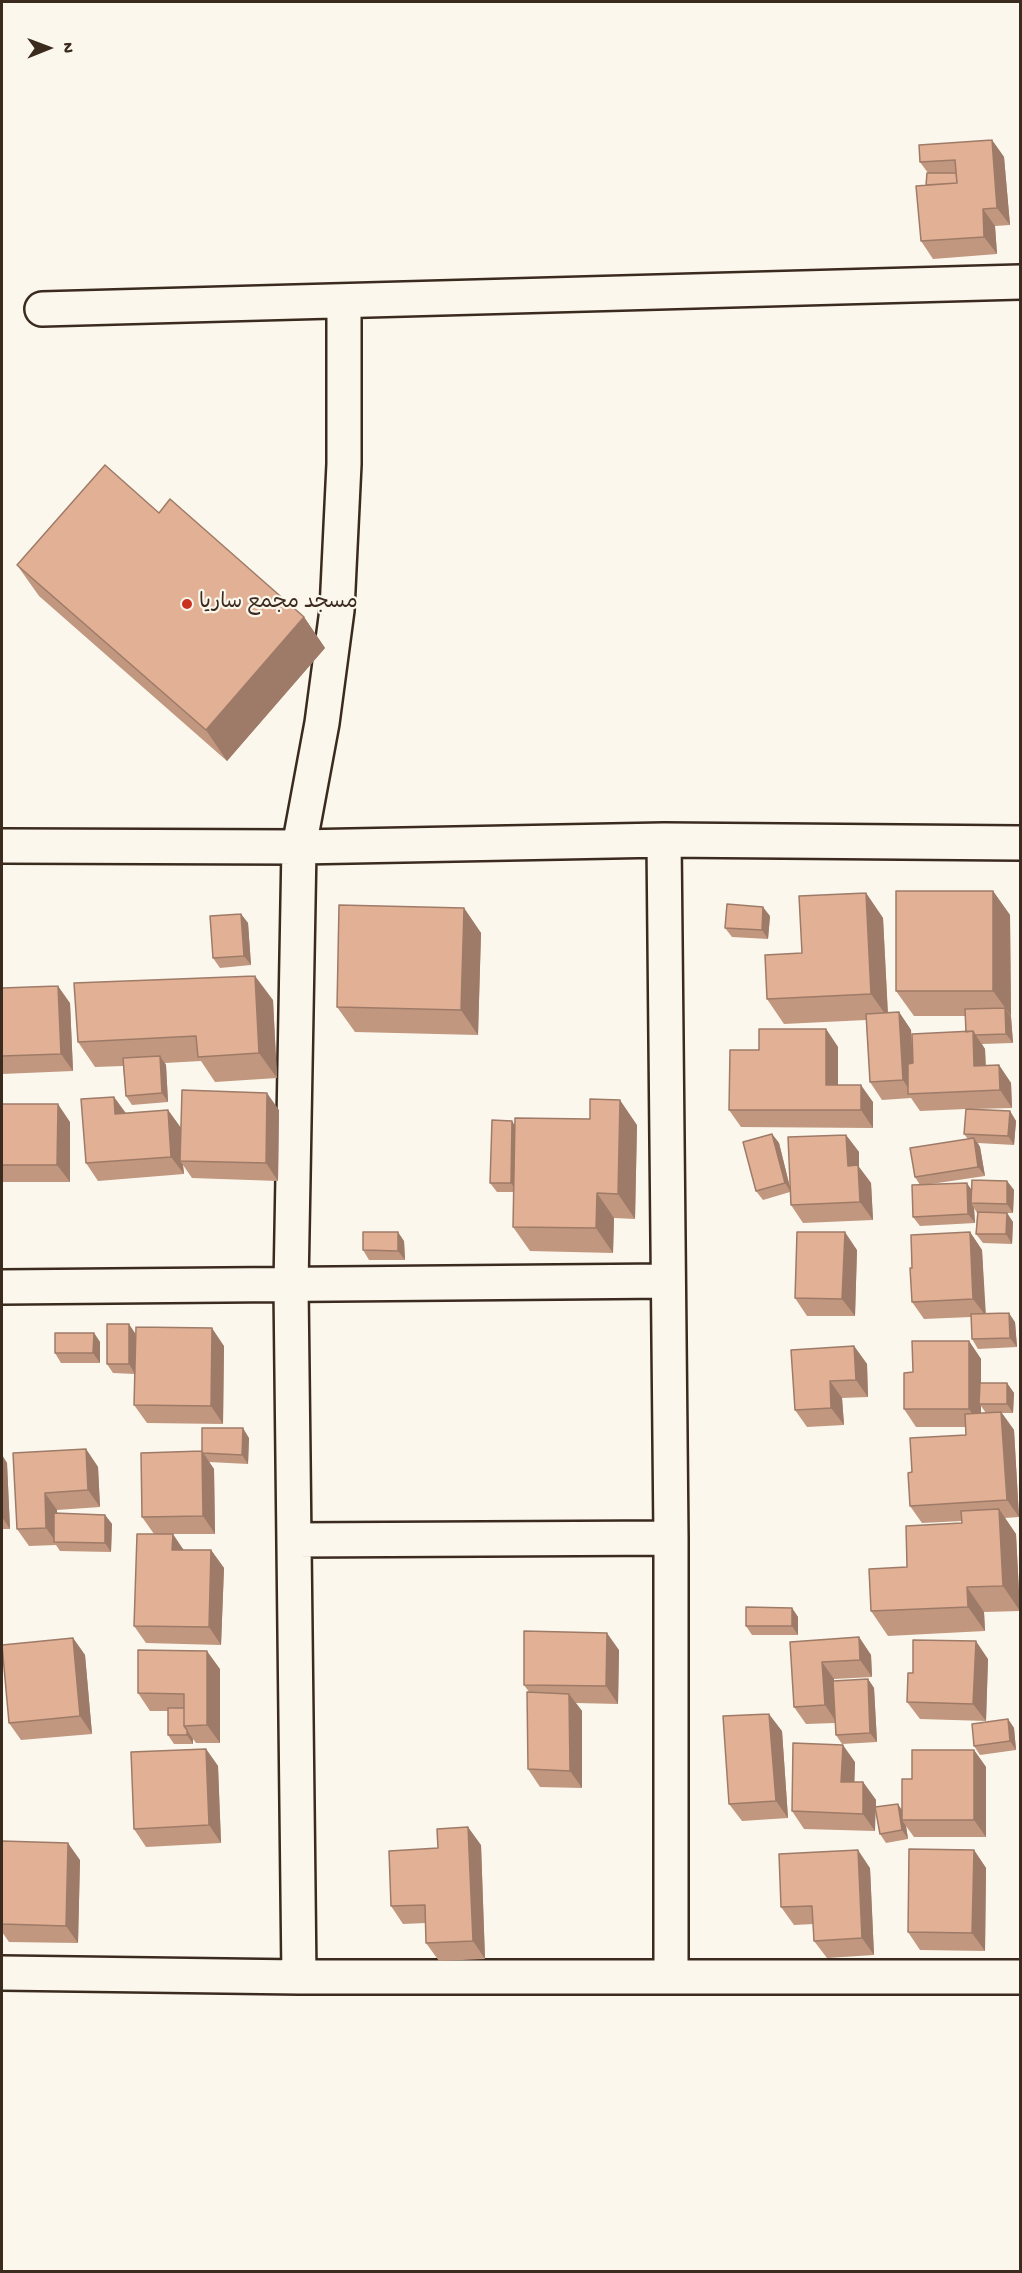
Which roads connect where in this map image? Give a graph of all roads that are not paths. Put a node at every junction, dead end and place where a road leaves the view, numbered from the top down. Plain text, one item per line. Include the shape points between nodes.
1 (1020, 282) edge
2 (344, 301) junction
3 (42, 309) dead end
4 (664, 840) junction
5 (1020, 843) edge
6 (2, 846) edge
7 (299, 847) junction
8 (668, 1281) junction
9 (291, 1286) junction
10 (2, 1287) edge
11 (671, 1538) junction
12 (295, 1540) junction
13 (2, 1973) edge
14 (300, 1977) junction
15 (671, 1977) junction
16 (1020, 1977) edge

1 - 2 street
2 - 3 street
2 - 7 street via 344,464 337,610
4 - 5 street
4 - 7 street
4 - 8 street
6 - 7 street
7 - 9 street
8 - 9 street
8 - 11 street
9 - 10 street
9 - 12 street
11 - 12 street
11 - 15 street
12 - 14 street
13 - 14 street
14 - 15 street
15 - 16 street

